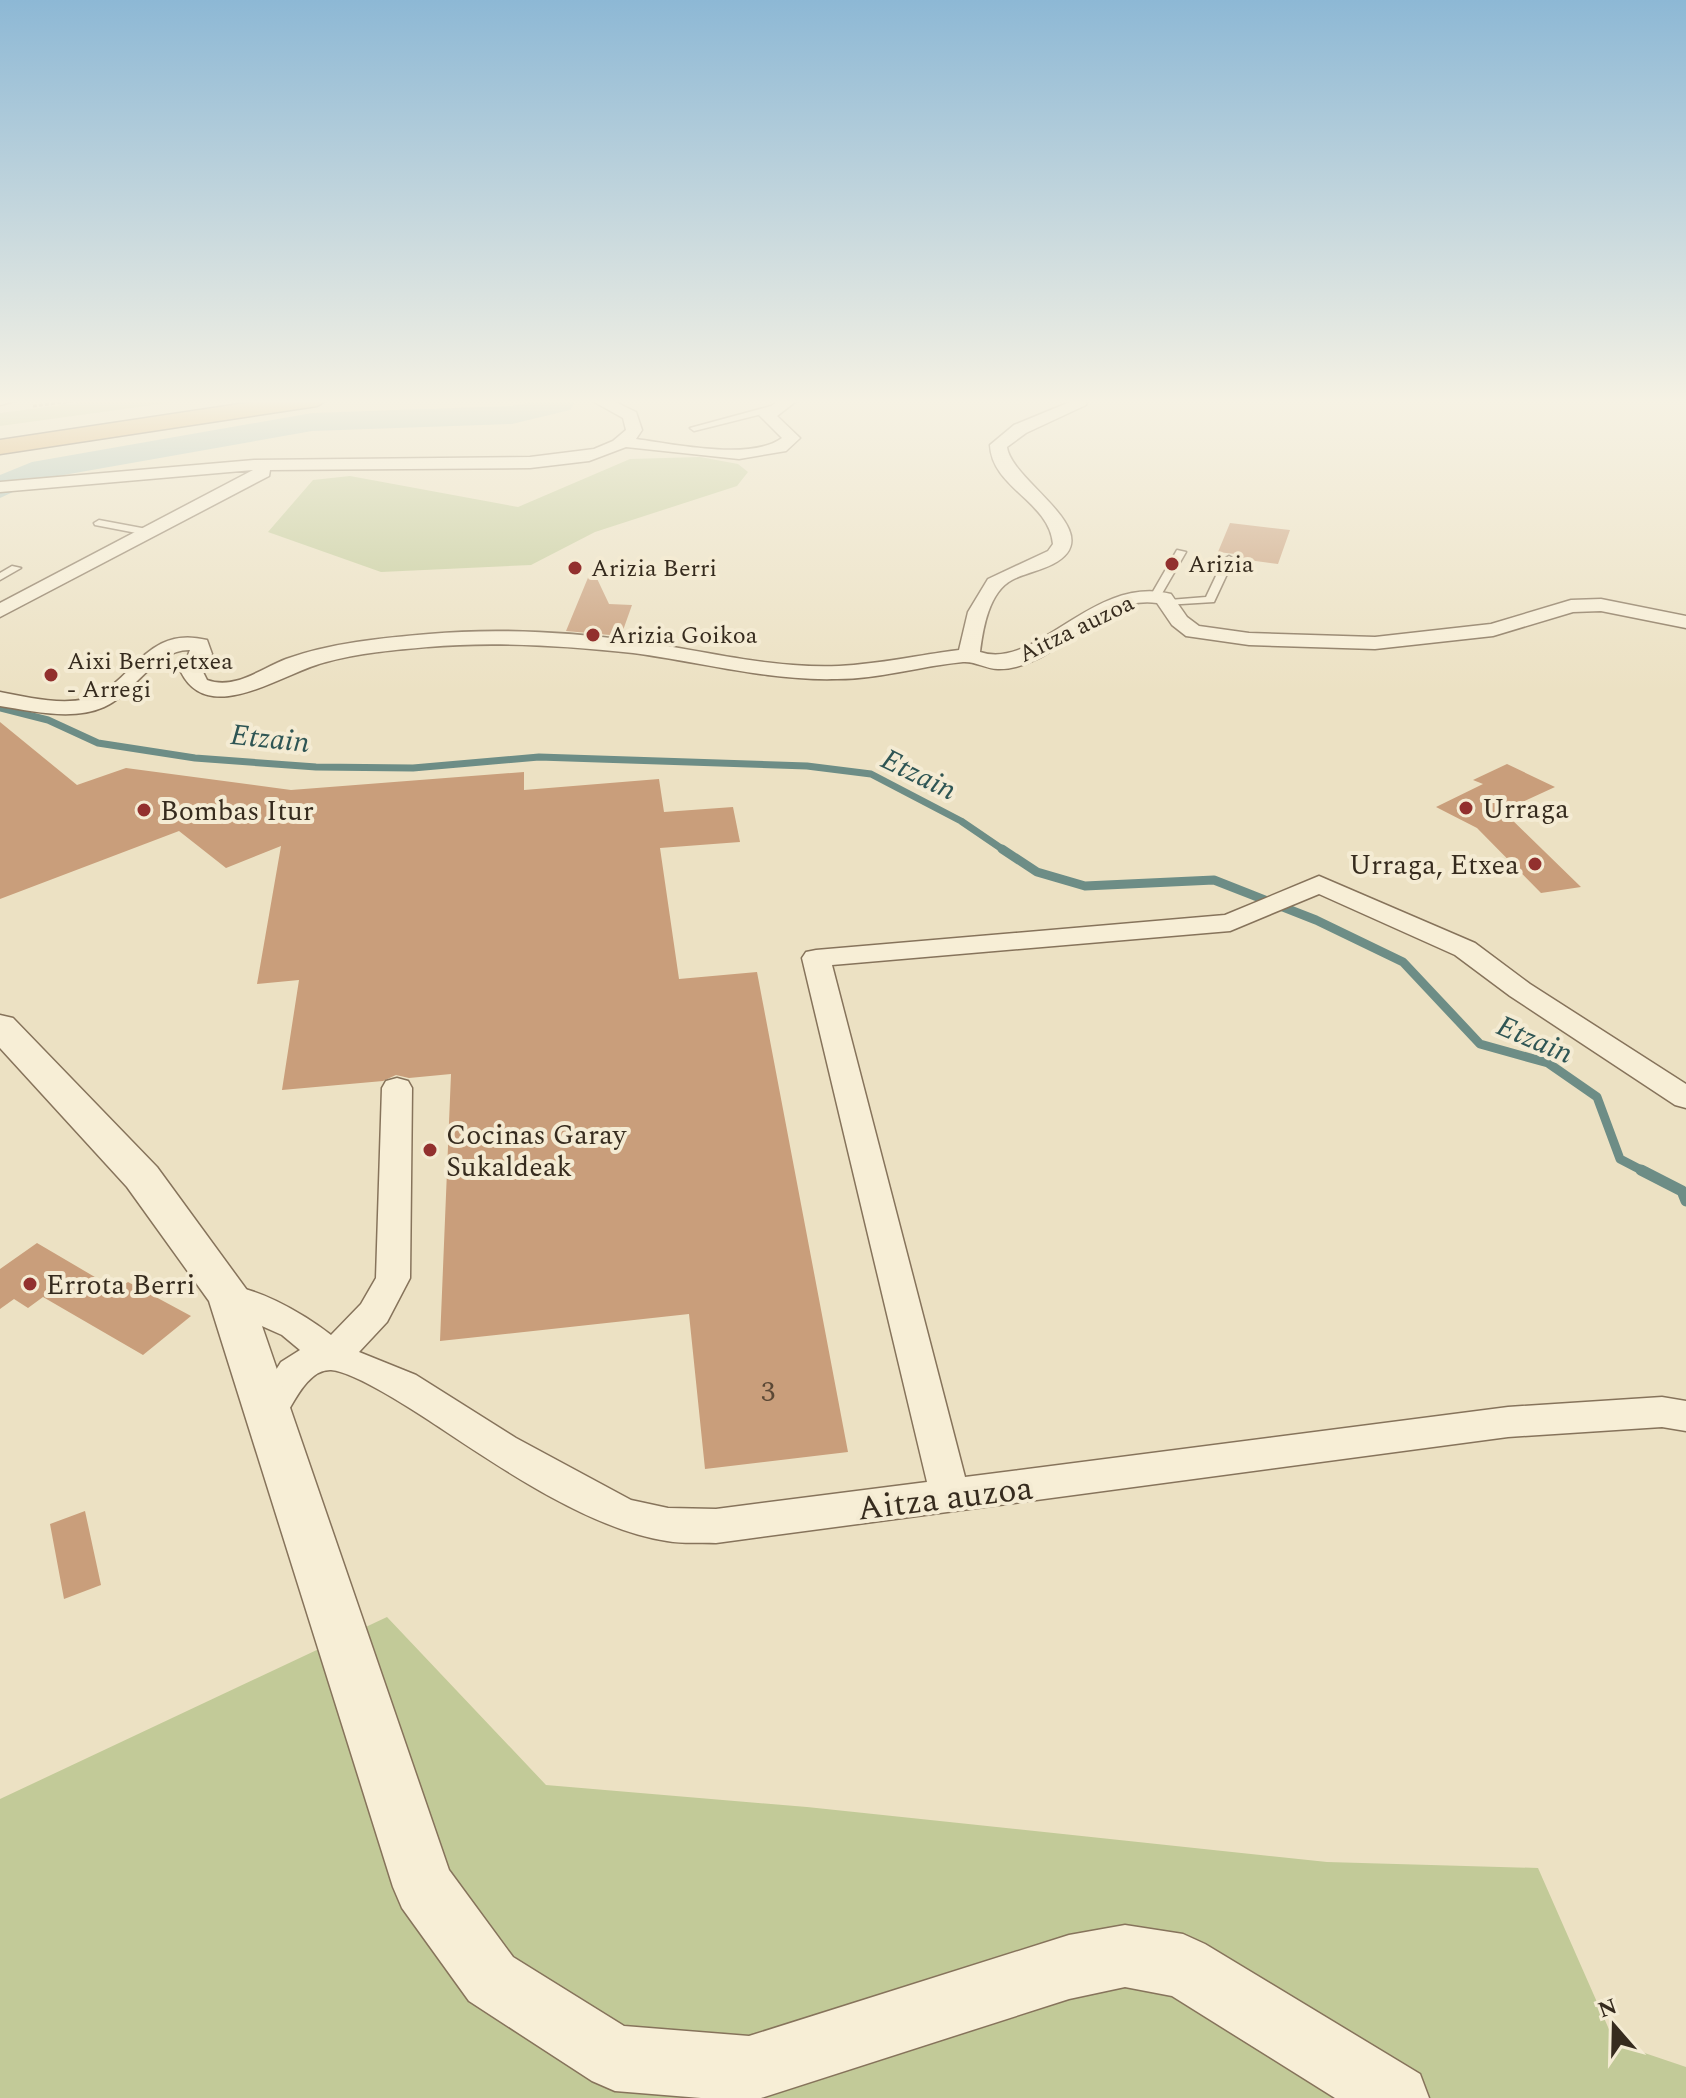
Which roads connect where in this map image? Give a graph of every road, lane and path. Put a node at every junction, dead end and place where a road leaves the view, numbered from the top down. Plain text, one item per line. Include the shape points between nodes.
1 (212, 497) edge
2 (1034, 497) edge
3 (99, 523) dead end
4 (154, 528) junction
5 (1181, 552) dead end
6 (1229, 559) dead end
7 (16, 568) dead end
8 (0, 577) edge
9 (1162, 599) junction
10 (0, 611) edge
11 (1686, 622) edge
12 (969, 655) junction
13 (0, 699) edge
14 (0, 1026) edge
15 (397, 1088) dead end
16 (1686, 1098) edge
17 (230, 1297) junction
18 (333, 1356) junction
19 (269, 1411) junction
20 (1686, 1416) edge
21 (950, 1497) junction
22 (1396, 2098) edge

1 - 4 street
2 - 12 street, Aitza auzoa via 1059,527 1064,549 995,582 970,640
3 - 4 lane
4 - 10 street
5 - 9 lane
6 - 9 lane via 1210,600
7 - 8 lane
9 - 11 street, Aitza auzoa via 1193,632 1249,639 1375,643 1493,630 1571,606 1601,605
9 - 12 street, Aitza auzoa via 1136,596 1003,662
12 - 13 street via 886,669 791,671 633,647 431,640 342,651 295,663 235,690 214,690 198,684 192,672 200,644 180,642 152,657 100,702 66,706
14 - 17 street via 142,1177
15 - 18 street via 393,1278 374,1313
16 - 21 street via 1465,949 1319,884 1230,923 816,958
17 - 18 street, Aitza auzoa via 295,1326
17 - 19 street
18 - 19 street via 306,1362 294,1372
18 - 21 street, Aitza auzoa via 403,1385 502,1449 622,1514 668,1525 716,1526
19 - 22 street via 424,1887 491,1979 615,2058 749,2069 1069,1967 1125,1956 1183,1966
20 - 21 street, Aitza auzoa via 1662,1412 1508,1422

